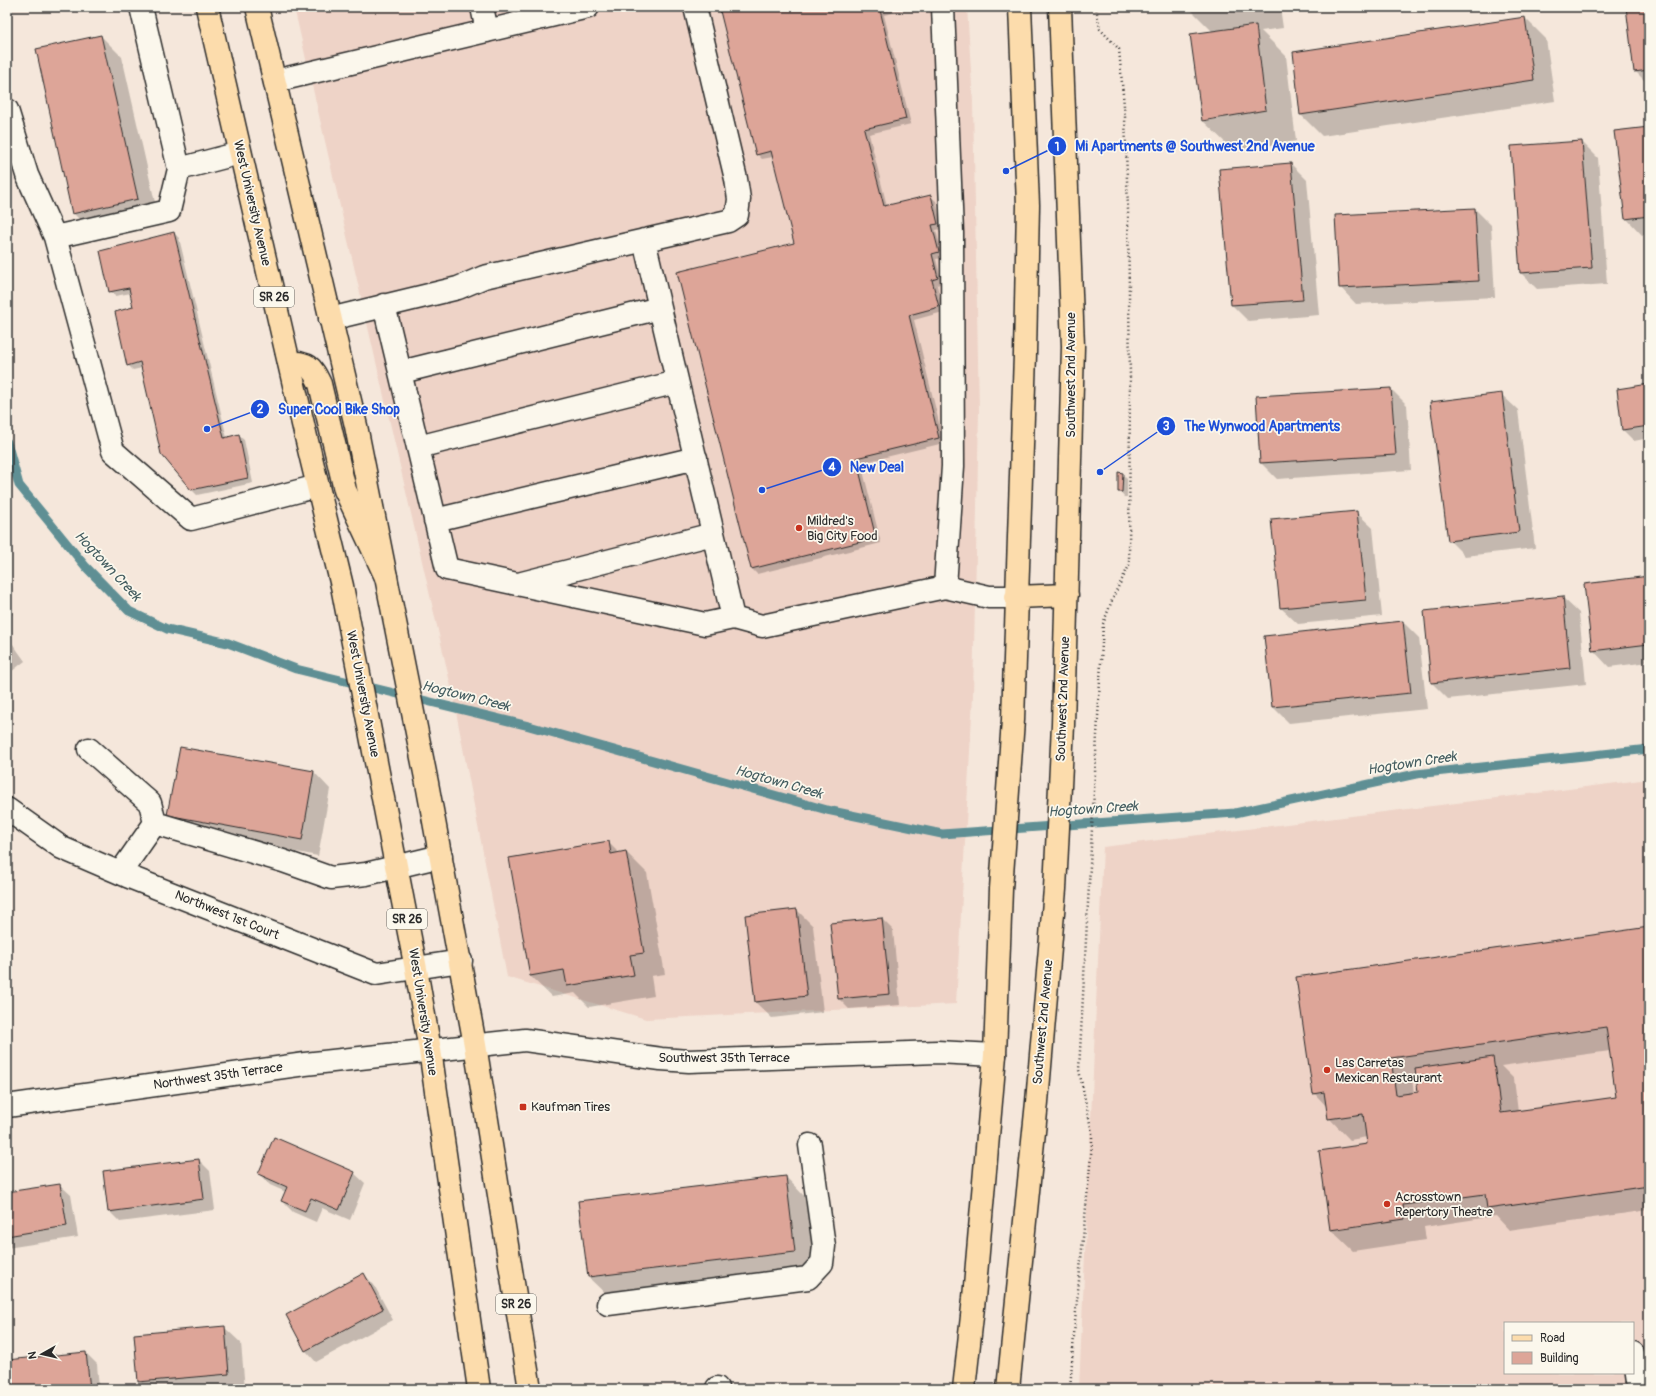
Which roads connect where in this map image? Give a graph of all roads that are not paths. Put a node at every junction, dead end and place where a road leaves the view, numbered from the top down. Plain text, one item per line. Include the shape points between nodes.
1 (141, 7) edge
2 (207, 7) edge
3 (257, 7) edge
4 (482, 7) edge
5 (588, 7) edge
6 (695, 7) edge
7 (943, 7) edge
8 (1020, 7) edge
9 (1060, 7) edge
10 (487, 31) junction
11 (275, 81) junction
12 (7, 110) edge
13 (240, 152) junction
14 (179, 169) junction
15 (55, 237) junction
16 (644, 240) junction
17 (384, 305) junction
18 (660, 308) junction
19 (330, 318) junction
20 (289, 362) junction
21 (401, 372) junction
22 (677, 382) junction
23 (418, 447) junction
24 (696, 458) junction
25 (318, 486) junction
26 (436, 520) junction
27 (714, 534) junction
28 (386, 577) junction
29 (517, 584) junction
30 (945, 587) junction
31 (1067, 595) junction
32 (1016, 597) junction
33 (733, 618) junction
34 (89, 749) dead end
35 (7, 808) edge
36 (155, 824) junction
37 (441, 856) junction
38 (397, 866) junction
39 (120, 873) junction
40 (461, 962) junction
41 (416, 969) junction
42 (475, 1045) junction
43 (430, 1050) junction
44 (995, 1055) junction
45 (7, 1106) edge
46 (810, 1145) dead end
47 (608, 1304) dead end
48 (1634, 1361) edge
49 (479, 1389) edge
50 (530, 1389) edge
51 (964, 1389) edge
52 (1008, 1389) edge
53 (1638, 1389) edge

1 - 14 street
2 - 13 main road, West University Avenue / SR 26
3 - 11 main road, SR 26
4 - 10 street
5 - 10 street
6 - 16 street via 736,179 739,199 737,214 728,221
7 - 30 street via 952,233 952,466
8 - 32 main road via 1028,204 1026,354
9 - 31 main road, Southwest 2nd Avenue via 1074,346
10 - 11 street
11 - 19 main road, SR 26
12 - 15 street via 27,174
13 - 14 street
13 - 20 main road, West University Avenue / SR 26
14 - 15 street via 169,211
15 - 25 street via 113,451 191,519
16 - 17 street
16 - 18 street
17 - 19 street
17 - 21 street
18 - 21 street
18 - 22 street
19 - 28 main road, SR 26 via 356,426
20 - 25 main road, West University Avenue / SR 26
20 - 28 main road via 305,364 314,371 320,384 345,490
21 - 23 street
22 - 23 street
22 - 24 street
23 - 26 street
24 - 26 street
24 - 27 street
25 - 38 main road, West University Avenue / SR 26 via 342,586
26 - 29 street via 447,569
27 - 29 street
27 - 33 street
28 - 37 main road, SR 26
29 - 33 street via 705,624
30 - 32 street via 989,598
30 - 33 street via 762,626
31 - 32 main road
31 - 52 main road, Southwest 2nd Avenue via 1055,890
32 - 44 main road via 1013,720 1001,890
34 - 36 street via 150,803
35 - 39 street, Northwest 1st Court via 62,848
36 - 38 street via 283,861 331,878 366,874
36 - 39 street
37 - 38 street
37 - 40 main road, SR 26
38 - 41 main road, West University Avenue / SR 26
39 - 41 street, Northwest 1st Court via 376,974
40 - 41 street, Northwest 1st Court
40 - 42 main road, SR 26
41 - 43 main road, West University Avenue / SR 26
42 - 43 street, Southwest 35th Terrace
42 - 44 street, Southwest 35th Terrace via 525,1040 689,1061 937,1052
42 - 50 main road, SR 26
43 - 45 street, Northwest 35th Terrace via 305,1064
43 - 49 main road, West University Avenue / SR 26
44 - 51 main road
46 - 47 street via 824,1246 822,1263 808,1278
48 - 53 street

